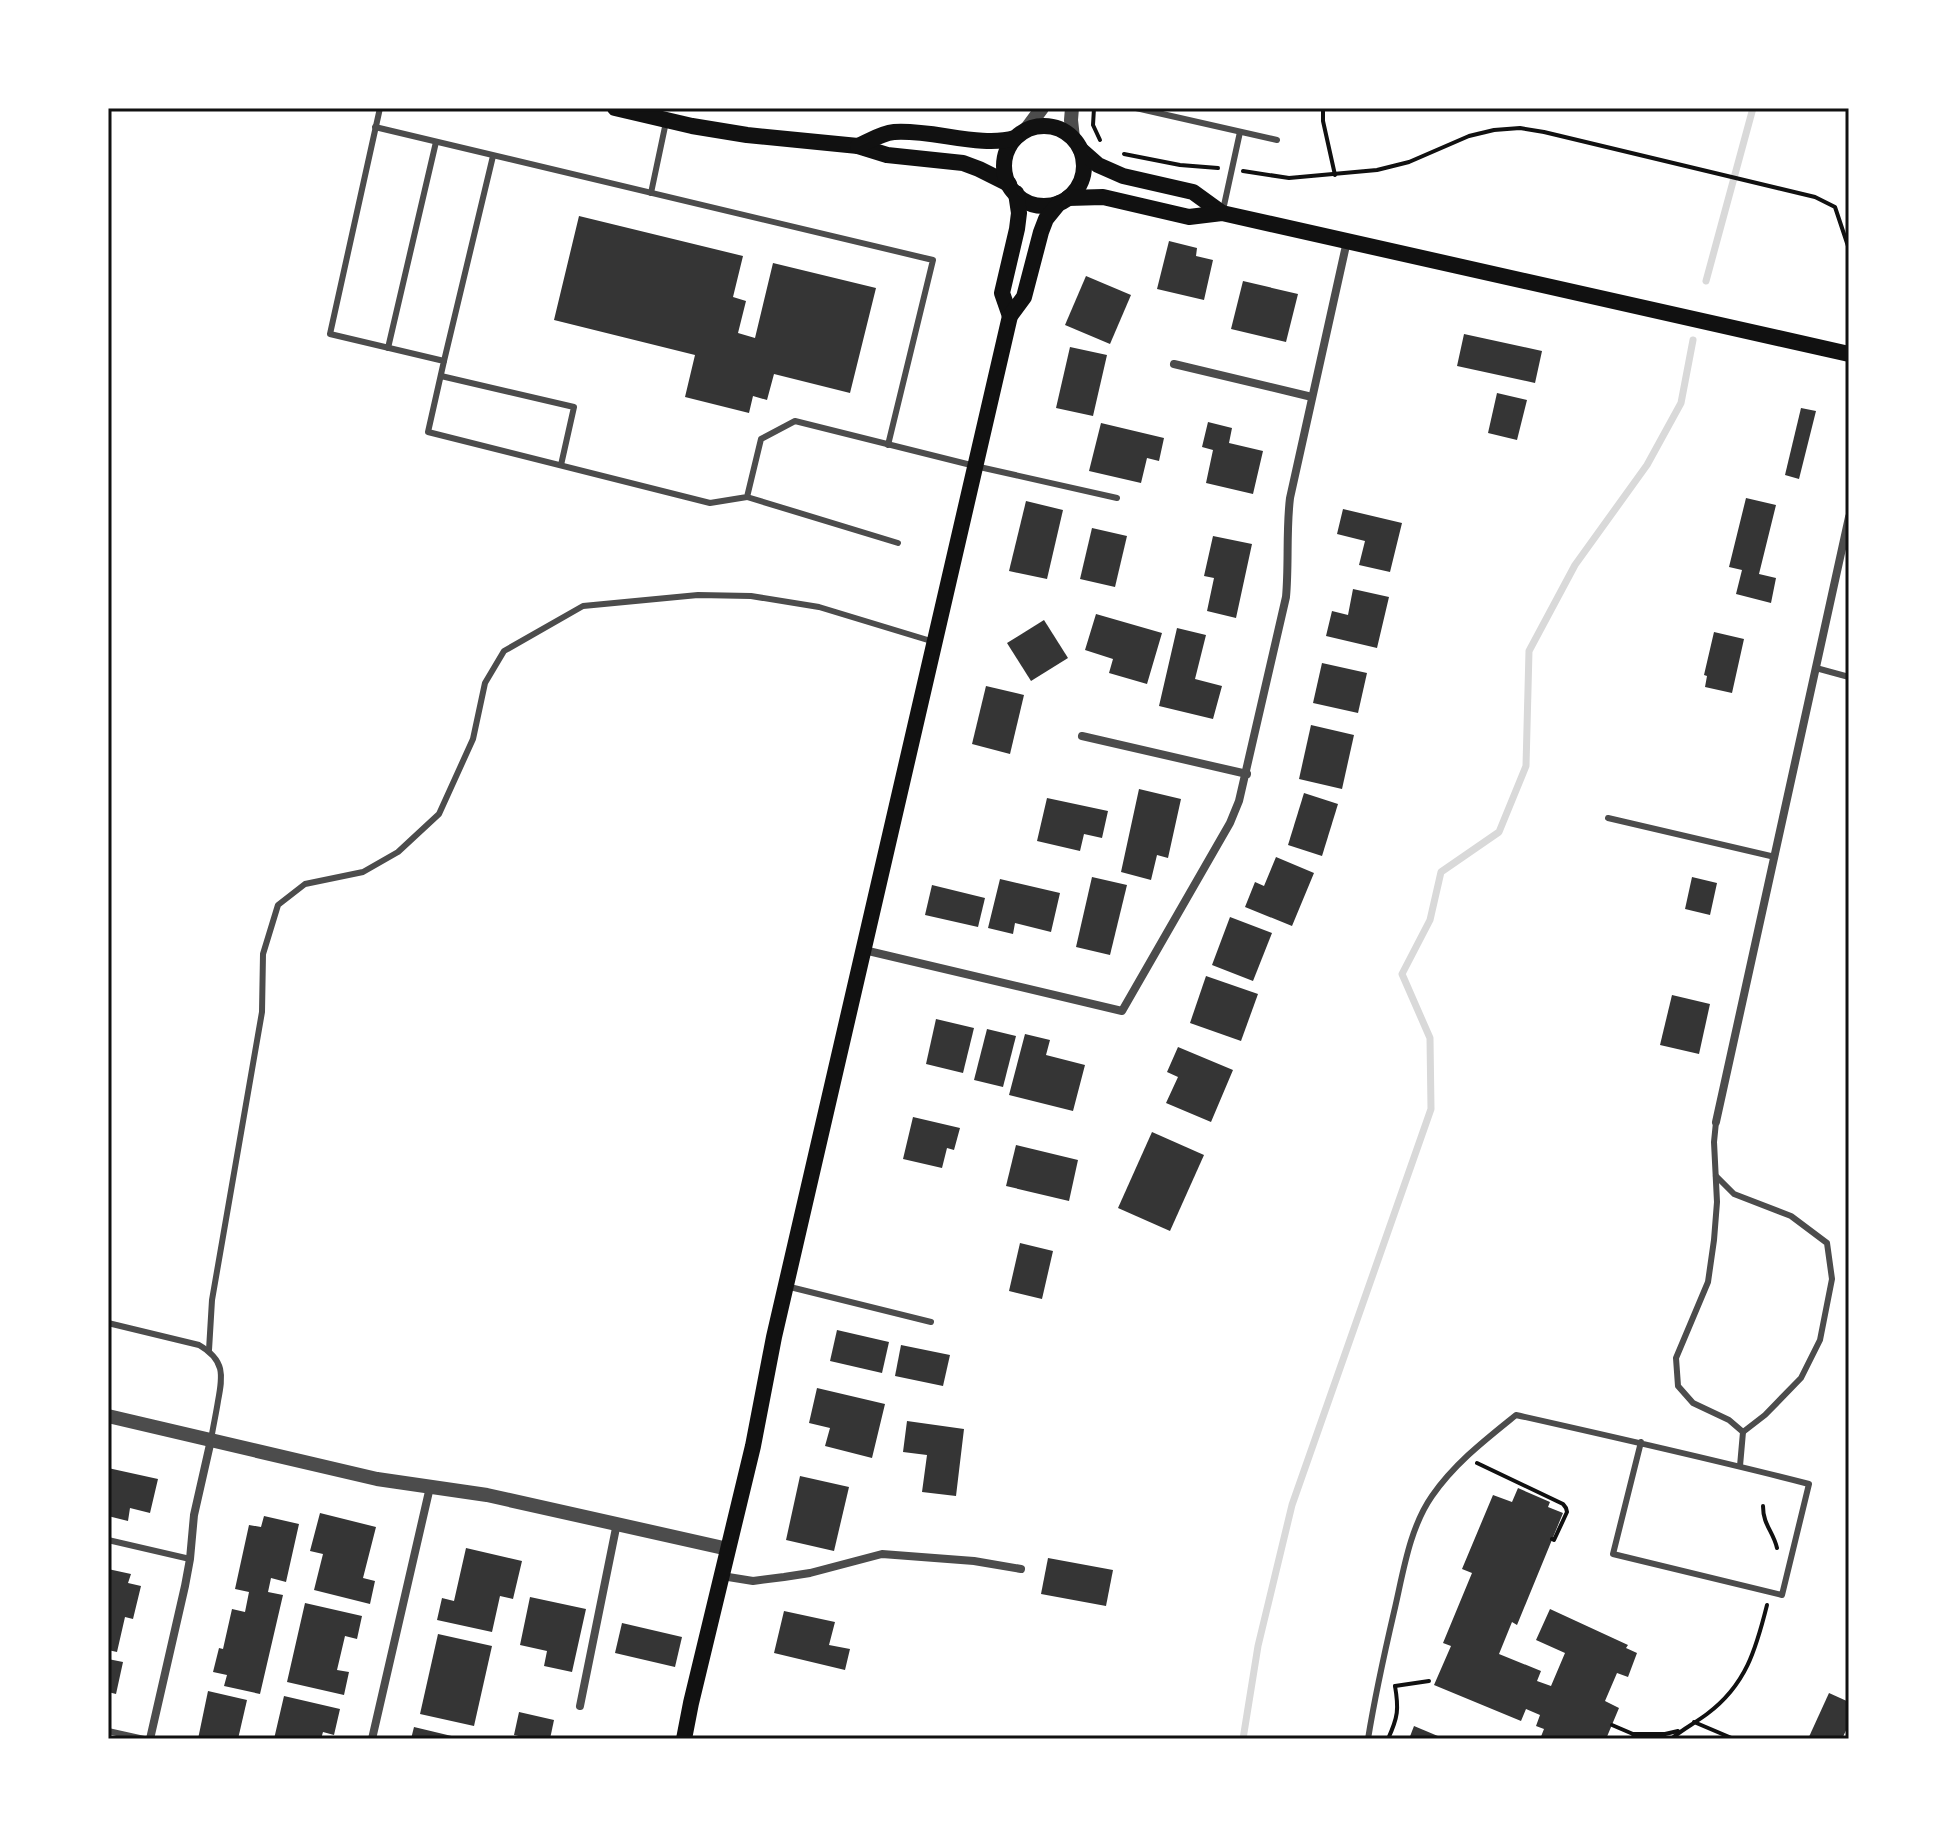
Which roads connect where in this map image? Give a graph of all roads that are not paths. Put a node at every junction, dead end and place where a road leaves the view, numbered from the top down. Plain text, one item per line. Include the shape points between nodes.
1 (380, 108) edge
2 (615, 108) edge
3 (1042, 108) edge
4 (1072, 108) edge
5 (1136, 108) edge
6 (667, 120) junction
7 (375, 127) junction
8 (1240, 132) junction
9 (1020, 135) junction
10 (1277, 140) dead end
11 (436, 142) junction
12 (1077, 144) junction
13 (858, 146) junction
14 (493, 156) junction
15 (1012, 188) junction
16 (651, 193) junction
17 (1063, 200) junction
18 (1222, 213) junction
19 (1347, 241) junction
20 (1010, 316) junction
21 (388, 348) junction
22 (1849, 354) edge
23 (444, 361) junction
24 (1174, 364) dead end
25 (441, 376) junction
26 (1312, 397) junction
27 (888, 445) junction
28 (561, 465) junction
29 (975, 466) junction
30 (747, 497) junction
31 (1117, 498) dead end
32 (1849, 517) edge
33 (898, 543) dead end
34 (934, 642) junction
35 (1816, 668) junction
36 (1849, 677) edge
37 (1082, 736) dead end
38 (1247, 774) junction
39 (1608, 818) dead end
40 (1775, 857) junction
41 (864, 950) junction
42 (1716, 1122) joint
43 (1716, 1176) junction
44 (786, 1286) junction
45 (931, 1322) dead end
46 (108, 1323) edge
47 (209, 1350) junction
48 (108, 1416) edge
49 (1743, 1432) junction
50 (211, 1440) junction
51 (1641, 1442) junction
52 (1740, 1466) junction
53 (430, 1487) junction
54 (617, 1523) junction
55 (108, 1540) edge
56 (728, 1549) junction
57 (190, 1559) junction
58 (1021, 1569) dead end
59 (721, 1576) junction
60 (580, 1706) dead end
61 (108, 1731) edge
62 (144, 1739) edge
63 (150, 1739) edge
64 (372, 1739) edge
65 (684, 1739) edge
66 (1368, 1739) edge

1 - 7 lane
2 - 6 main road
3 - 9 street
4 - 12 street
5 - 8 lane
6 - 13 main road via 747,135
6 - 16 lane
7 - 11 lane
7 - 21 lane via 330,334
8 - 10 lane
8 - 18 lane
9 - 12 main road via 1051,127
9 - 13 main road via 991,141 892,132
9 - 15 main road via 1005,161
11 - 14 lane
11 - 21 lane
12 - 17 main road via 1083,176
12 - 18 main road via 1098,165 1193,192
13 - 15 main road via 887,155 963,163
14 - 16 lane
14 - 23 lane
15 - 17 main road via 1036,205
15 - 20 main road via 1019,213 1002,293
16 - 27 lane via 933,260
17 - 18 main road via 1103,197 1189,217
17 - 20 main road via 1046,219 1024,297
18 - 19 main road
19 - 22 main road
19 - 26 street
20 - 29 main road
21 - 23 lane
23 - 25 lane
24 - 26 street
25 - 28 lane via 428,432
25 - 28 lane via 574,407
26 - 38 street via 1290,498 1286,597
27 - 29 lane
27 - 30 lane via 795,421 761,439
28 - 30 lane via 710,503
29 - 31 lane
29 - 34 main road
30 - 33 lane
32 - 35 street
34 - 41 main road
34 - 47 lane via 819,607 751,596 698,595 583,606 504,651 485,683 473,739 439,814 398,852 363,872 305,884 278,905 263,954 262,1012 212,1300
35 - 36 lane
35 - 40 street
37 - 38 street
38 - 41 street via 1230,823 1122,1011
39 - 40 lane
40 - 42 street
41 - 44 main road
42 - 43 lane
43 - 49 lane via 1708,1282 1676,1358 1678,1386 1693,1403
43 - 49 lane via 1734,1194 1791,1216 1827,1243 1832,1279 1820,1340 1801,1378
44 - 45 lane
44 - 56 main road
46 - 47 lane
47 - 50 lane via 222,1379
48 - 50 street
49 - 52 lane
50 - 53 street
50 - 57 street
51 - 52 lane
51 - 52 lane via 1613,1554 1782,1595 1809,1484
51 - 66 lane via 1516,1415 1458,1463 1431,1498 1405,1561
53 - 54 street
53 - 64 street
54 - 56 street
54 - 60 street
55 - 57 lane
56 - 59 main road
57 - 63 street
58 - 59 street via 882,1554 784,1577 753,1581
59 - 65 main road
61 - 62 lane

